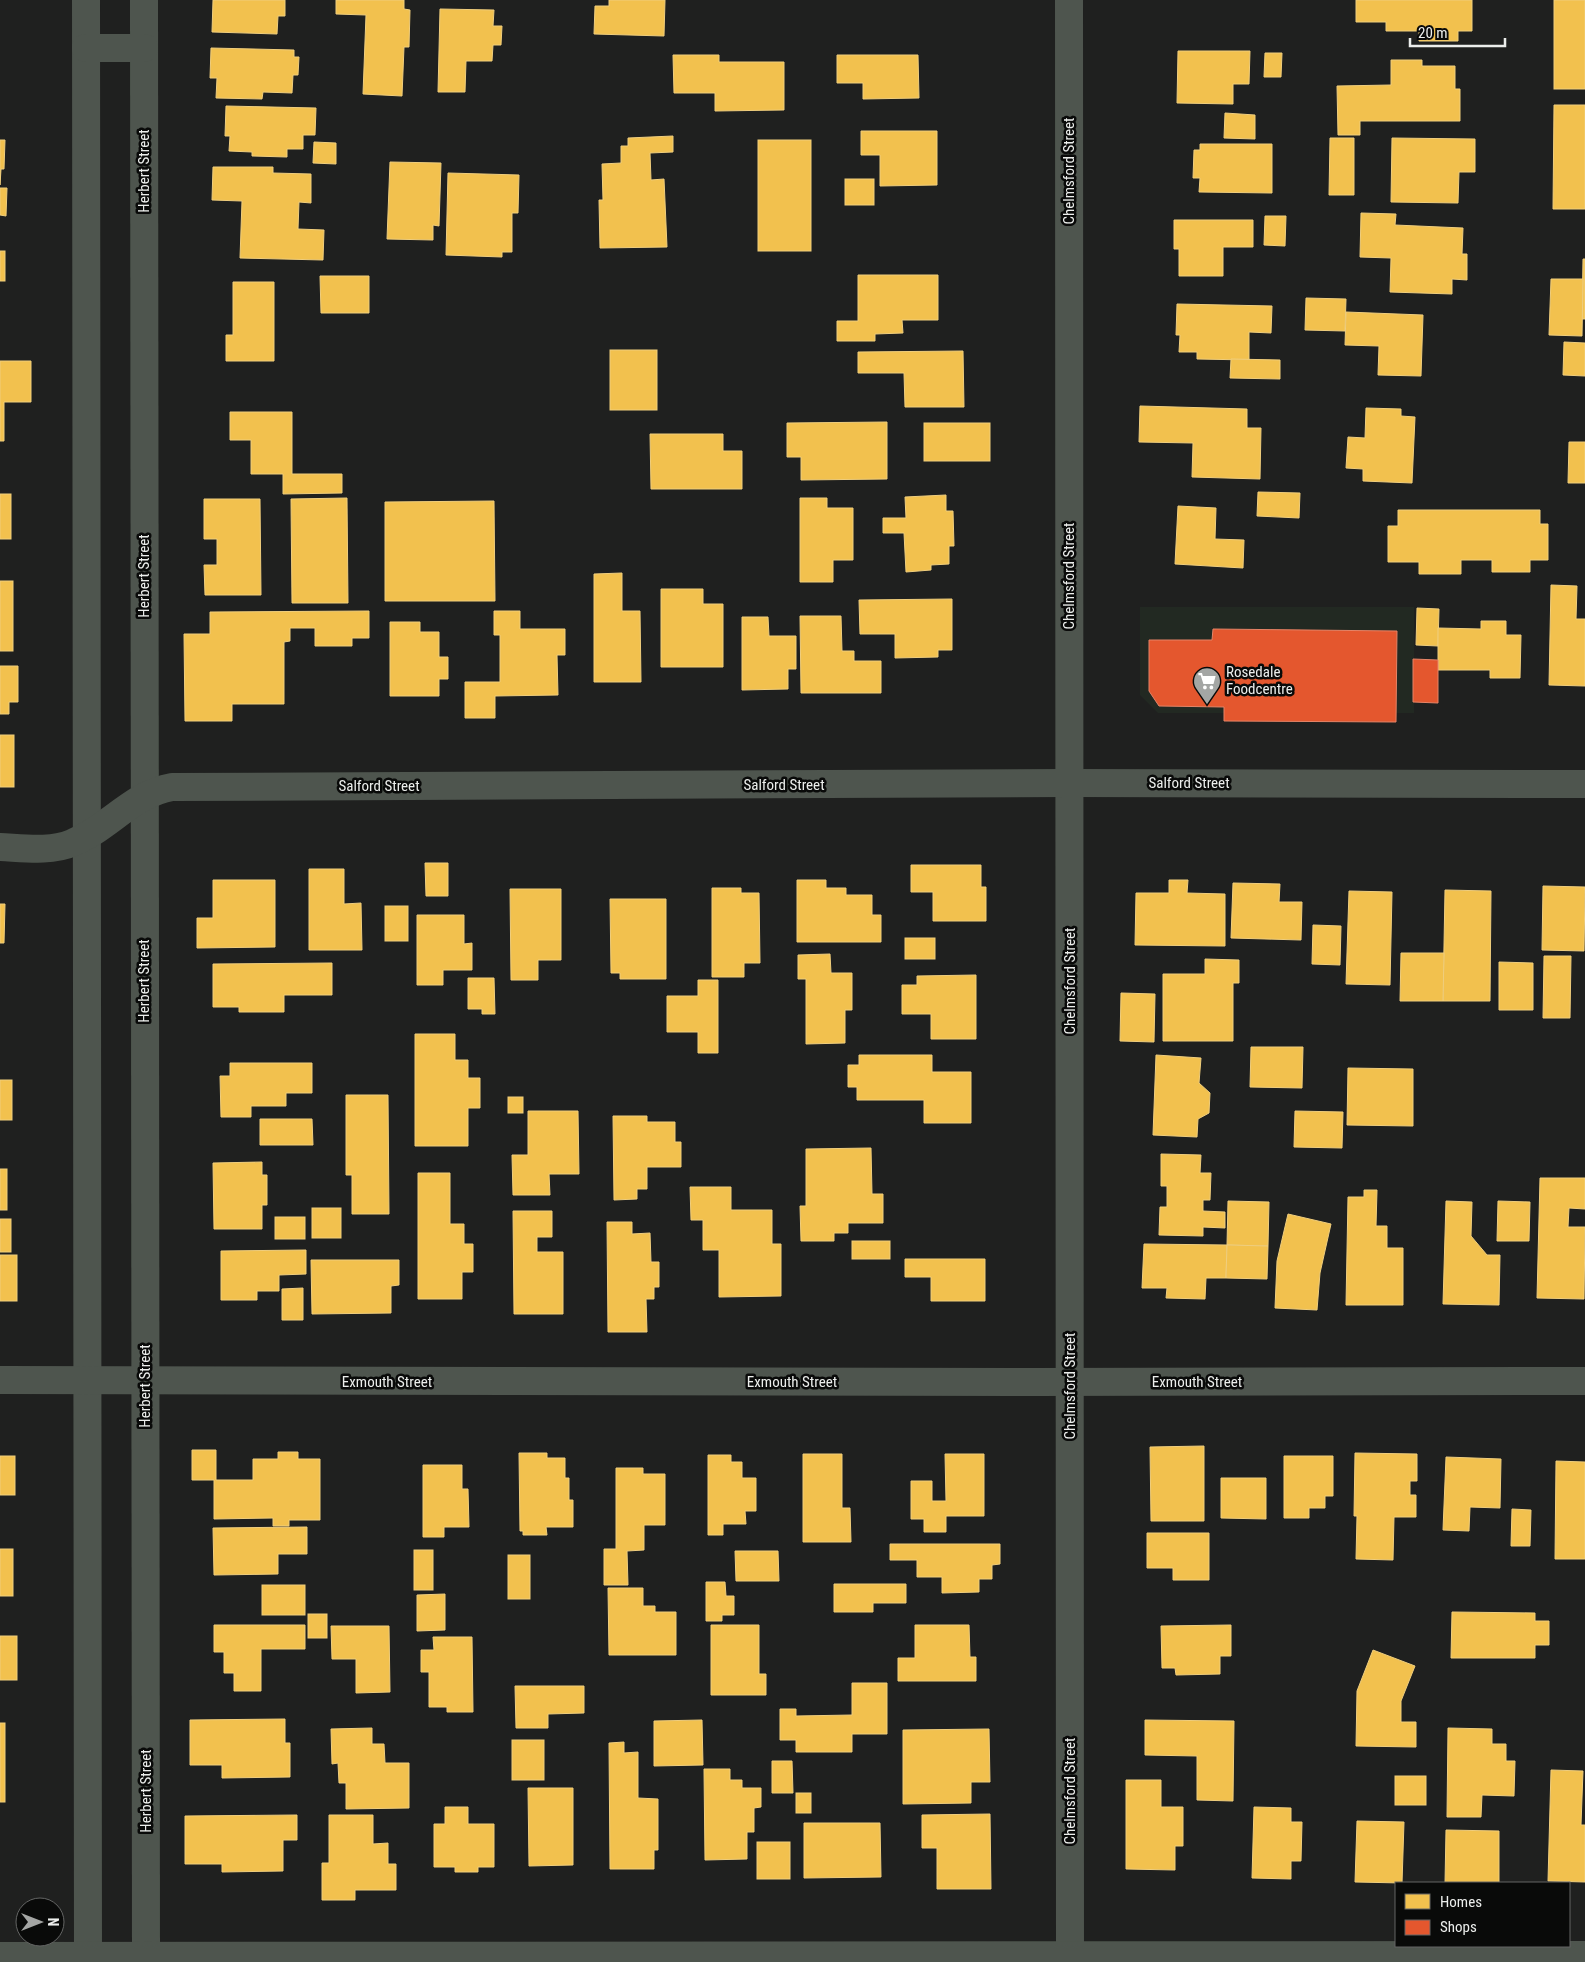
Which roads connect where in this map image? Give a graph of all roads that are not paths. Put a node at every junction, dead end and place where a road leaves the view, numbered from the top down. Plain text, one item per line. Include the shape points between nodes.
1 (86, 0) edge
2 (144, 0) edge
3 (1069, 0) edge
4 (86, 48) junction
5 (144, 48) junction
6 (1069, 783) junction
7 (1585, 784) edge
8 (144, 796) junction
9 (87, 836) junction
10 (0, 848) edge
11 (0, 1380) edge
12 (88, 1380) junction
13 (1585, 1380) edge
14 (145, 1382) junction
15 (1070, 1382) junction
16 (1585, 1955) edge
17 (0, 1956) edge
18 (88, 1959) edge
19 (146, 1959) edge
20 (1070, 1959) edge

1 - 4 street
2 - 5 street, Herbert Street
3 - 6 street, Chelmsford Street
4 - 5 street
4 - 9 street
5 - 8 street, Herbert Street
6 - 7 street, Salford Street
6 - 8 street, Salford Street via 172,787
6 - 15 street, Chelmsford Street
8 - 9 street, Salford Street
8 - 14 street, Herbert Street
9 - 10 street, Salford Street via 59,848
9 - 12 street
11 - 12 street, Exmouth Street
12 - 14 street, Exmouth Street
12 - 18 street
13 - 15 street, Exmouth Street
14 - 15 street, Exmouth Street
14 - 19 street, Herbert Street
15 - 20 street, Chelmsford Street
16 - 20 street
17 - 18 street
18 - 19 street
19 - 20 street

